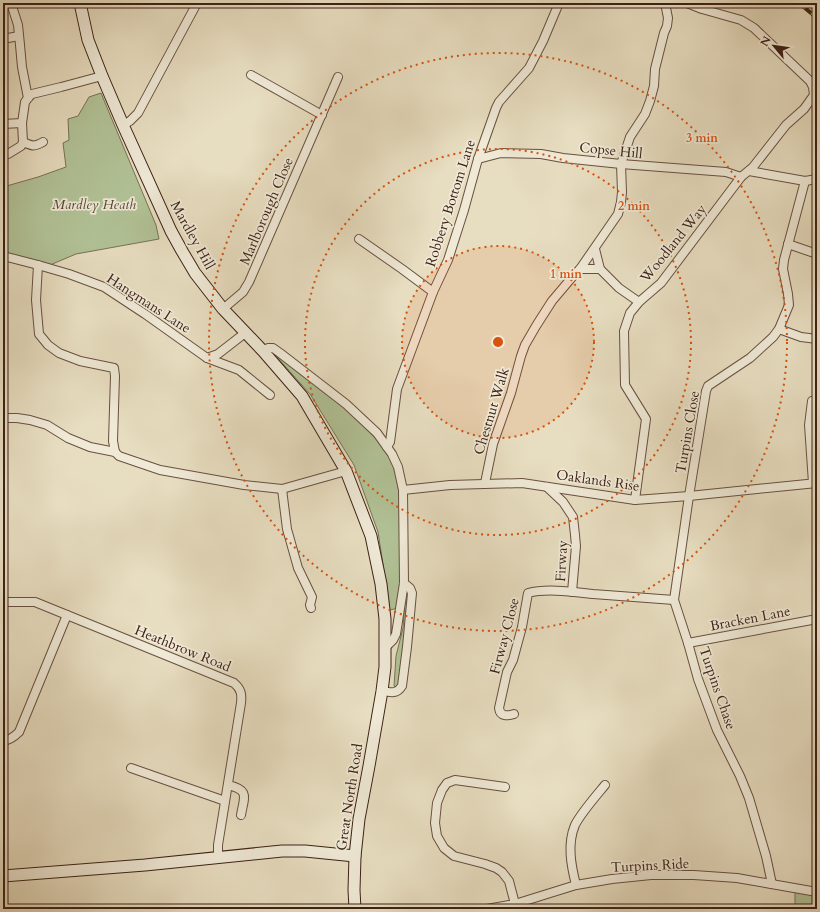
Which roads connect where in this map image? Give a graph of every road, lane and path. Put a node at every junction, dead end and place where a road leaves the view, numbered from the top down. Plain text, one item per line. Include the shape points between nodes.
1 (11, 3) edge
2 (80, 3) edge
3 (197, 3) edge
4 (559, 3) edge
5 (665, 3) edge
6 (687, 3) edge
7 (19, 36) junction
8 (3, 38) edge
9 (102, 76) junction
10 (251, 76) dead end
11 (338, 76) dead end
12 (28, 98) junction
13 (322, 115) junction
14 (22, 123) junction
15 (3, 124) edge
16 (123, 125) junction
17 (23, 142) junction
18 (43, 142) dead end
19 (8, 154) dead end
20 (478, 159) junction
21 (621, 164) junction
22 (749, 171) junction
23 (741, 177) junction
24 (817, 179) edge
25 (805, 181) junction
26 (359, 239) dead end
27 (788, 244) junction
28 (595, 249) junction
29 (817, 254) edge
30 (3, 256) edge
31 (38, 264) junction
32 (600, 269) junction
33 (580, 270) junction
34 (433, 292) junction
35 (638, 302) junction
36 (223, 309) junction
37 (779, 329) junction
38 (245, 333) junction
39 (817, 339) edge
40 (263, 351) junction
41 (207, 358) junction
42 (270, 395) dead end
43 (812, 401) dead end
44 (3, 418) edge
45 (387, 447) junction
46 (115, 452) junction
47 (346, 471) junction
48 (485, 483) junction
49 (815, 483) edge
50 (547, 487) junction
51 (282, 489) junction
52 (403, 490) junction
53 (689, 496) junction
54 (635, 500) junction
55 (404, 583) junction
56 (572, 592) junction
57 (674, 600) junction
58 (3, 602) edge
59 (311, 608) dead end
60 (67, 615) junction
61 (398, 616) junction
62 (386, 619) junction
63 (817, 619) edge
64 (688, 643) junction
65 (386, 647) junction
66 (817, 674) edge
67 (817, 678) edge
68 (382, 691) junction
69 (514, 714) dead end
70 (3, 741) edge
71 (131, 768) dead end
72 (228, 785) junction
73 (605, 785) dead end
74 (505, 786) dead end
75 (225, 801) junction
76 (241, 815) dead end
77 (355, 856) junction
78 (218, 857) junction
79 (3, 876) edge
80 (772, 884) junction
81 (576, 885) junction
82 (817, 892) edge
83 (515, 904) junction
84 (355, 909) edge
85 (487, 909) edge

1 - 7 street
2 - 9 main road, Mardley Hill via 88,40
3 - 16 street via 138,113
4 - 20 street, Robbery Bottom Lane via 530,68 499,102
5 - 21 street, Chestnut Walk via 668,26 655,69 650,101 630,137
6 - 22 street, Woodland Way via 741,20 754,28 810,81 813,87 814,95 804,109 786,125
7 - 8 street
7 - 12 street
9 - 12 street via 32,94
9 - 16 main road, Mardley Hill
10 - 13 street
11 - 13 street, Marlborough Close
12 - 14 street
13 - 36 street, Marlborough Close via 249,282 243,292
14 - 15 street
14 - 17 street
16 - 36 main road, Mardley Hill via 171,231 195,273
17 - 18 street via 32,146
17 - 19 street
20 - 21 street, Copse Hill via 500,153 541,154
20 - 34 street, Robbery Bottom Lane via 448,260
21 - 23 street, Copse Hill via 726,172
21 - 28 street, Chestnut Walk via 622,202 618,214
22 - 23 street, Woodland Way
22 - 25 street
23 - 35 street, Woodland Way via 661,283
24 - 25 street
25 - 27 street, Turpins Close
26 - 34 street
27 - 29 street
27 - 37 street, Turpins Close via 783,269 789,305
28 - 32 street
28 - 33 street, Chestnut Walk
30 - 31 street, Hangmans Lane
31 - 41 street, Hangmans Lane via 104,287
31 - 46 street via 36,300 40,334 48,345 59,353 80,361 114,368
32 - 33 street
32 - 35 street
33 - 48 street, Chestnut Walk via 552,302 525,345 493,444
34 - 45 street, Robbery Bottom Lane via 397,389 390,442
35 - 54 street, Woodland Way via 630,313 624,330 625,385 646,419
36 - 38 main road, Mardley Hill
37 - 39 street via 801,338
37 - 53 street, Turpins Close via 750,358 708,386
38 - 40 main road, Mardley Hill
38 - 41 street via 218,354
40 - 45 street via 270,347 280,353 346,404 377,433
40 - 47 main road, Mardley Hill via 302,396
41 - 42 street, Hangmans Lane via 238,370
43 - 49 street, Oaklands Rise via 809,425
44 - 46 street via 40,422 90,447
45 - 52 street via 398,467
46 - 51 street via 119,456 160,470
47 - 51 street
47 - 62 main road, Great North Road via 371,536
48 - 50 street, Oaklands Rise via 522,483
48 - 52 street, Oaklands Rise
49 - 53 street, Oaklands Rise
50 - 54 street, Oaklands Rise
50 - 56 street, Firway via 563,502 573,517 576,546
51 - 59 street via 287,530 298,568 312,597
52 - 55 street
53 - 54 street, Oaklands Rise
53 - 57 street, Turpins Chase
55 - 61 street
55 - 68 street via 412,593 402,686 395,692
56 - 57 street, Firway
56 - 69 street, Firway Close via 544,590 528,593 522,627 507,672 499,708 502,715
57 - 64 street, Turpins Chase
58 - 60 street via 35,602
60 - 70 street via 19,732 15,737
60 - 72 street, Heathbrow Road via 238,686 241,691 241,703
61 - 62 street
61 - 65 street via 395,637
62 - 65 main road, Great North Road
63 - 64 street, Bracken Lane
64 - 80 street, Turpins Chase via 717,730 749,798
65 - 68 main road, Great North Road
66 - 67 street
68 - 77 main road, Great North Road via 359,819
71 - 75 street
72 - 75 street, Heathbrow Road
72 - 76 street via 243,791
73 - 81 street via 580,817 573,831 570,859
74 - 83 street via 455,780 447,783 437,804 435,823 437,836 444,848 454,856 485,864 502,872 509,881
75 - 78 street, Heathbrow Road
77 - 78 main road via 282,851
77 - 84 main road, Great North Road
78 - 79 main road
80 - 81 street, Turpins Ride via 737,878 651,875
80 - 82 street, Turpins Ride
81 - 83 street, Turpins Ride
83 - 85 street, Turpins Ride

